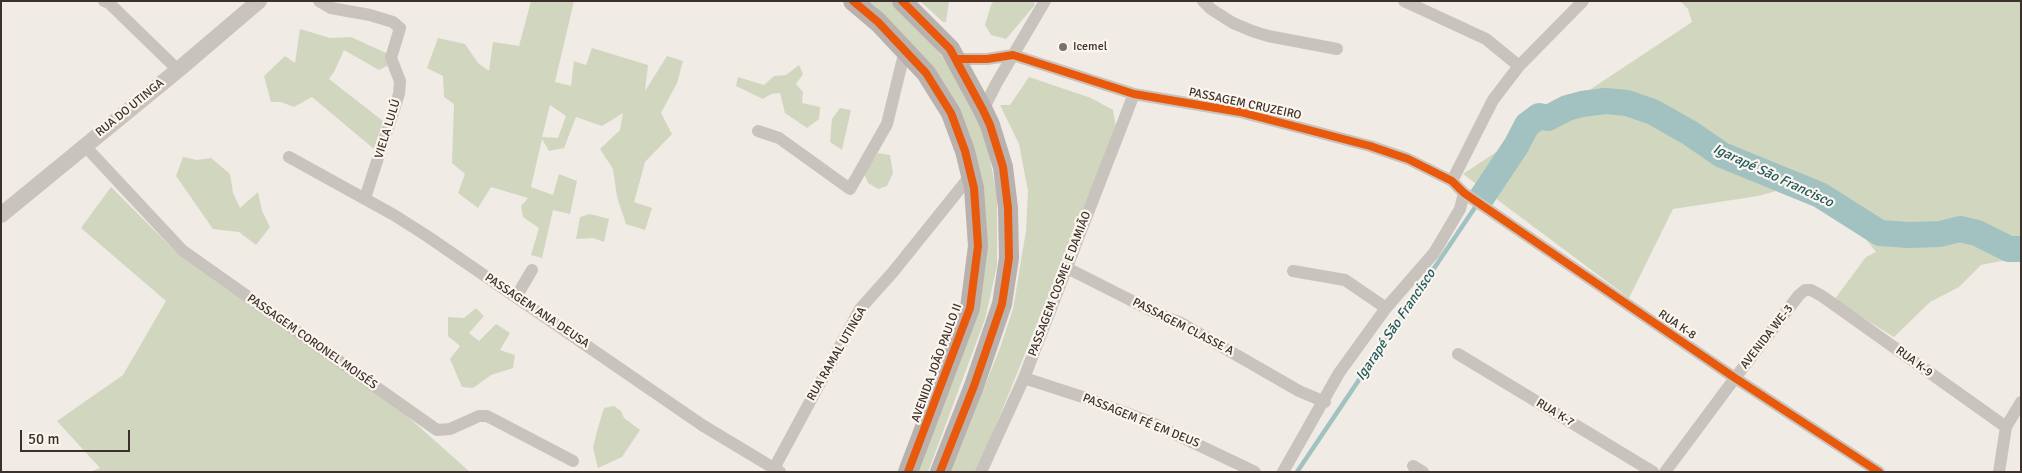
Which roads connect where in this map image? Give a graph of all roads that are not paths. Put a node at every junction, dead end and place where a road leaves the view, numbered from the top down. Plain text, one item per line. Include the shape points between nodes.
1 (104, 1) edge
2 (258, 1) edge
3 (319, 1) edge
4 (853, 1) edge
5 (902, 1) edge
6 (1045, 1) edge
7 (1203, 1) edge
8 (1404, 1) edge
9 (1583, 1) edge
10 (1337, 49) dead end
11 (906, 50) junction
12 (1013, 55) junction
13 (956, 59) junction
14 (1520, 66) junction
15 (178, 70) junction
16 (1134, 94) junction
17 (983, 110) junction
18 (758, 131) dead end
19 (84, 145) junction
20 (289, 157) dead end
21 (971, 175) junction
22 (1452, 181) junction
23 (1468, 195) junction
24 (365, 198) junction
25 (1, 214) edge
26 (1067, 268) junction
27 (532, 270) dead end
28 (1293, 271) dead end
29 (1822, 296) joint
30 (516, 297) junction
31 (1386, 308) junction
32 (1458, 354) dead end
33 (1024, 378) junction
34 (1735, 378) junction
35 (1324, 402) junction
36 (2021, 402) edge
37 (2006, 427) junction
38 (573, 461) dead end
39 (775, 471) edge
40 (908, 472) edge
41 (940, 472) edge
42 (981, 472) edge
43 (1255, 472) edge
44 (1283, 472) edge
45 (1653, 472) edge
46 (1665, 472) edge
47 (1879, 472) edge
48 (1999, 472) edge

1 - 15 street
2 - 15 street, RUA DO UTINGA
3 - 24 street, VIELA LULÚ via 331,8 370,14 400,28 391,58 400,80 399,94
4 - 11 main road, AVENIDA JOÃO PAULO II
5 - 13 main road
6 - 12 street
7 - 10 street via 1233,23 1252,31
8 - 14 street via 1486,38
9 - 14 street
11 - 18 street via 887,124 850,189 779,138
11 - 21 main road, AVENIDA JOÃO PAULO II via 926,73 951,113
12 - 13 street
12 - 16 street, PASSAGEM CRUZEIRO
12 - 17 street
13 - 17 main road
14 - 22 street via 1494,100
15 - 19 street, RUA DO UTINGA
16 - 22 street, PASSAGEM CRUZEIRO via 1240,112 1361,143 1408,159
16 - 26 street, PASSAGEM COSME E DAMIÃO
17 - 41 main road via 1003,167 1009,258 1002,304 990,342
19 - 25 street, RUA DO UTINGA
19 - 38 street, PASSAGEM CORONEL MOISÉS via 183,252 437,430 488,416
20 - 24 street, PASSAGEM ANA DEUSA
21 - 39 street, RUA RAMAL UTINGA via 860,309
21 - 40 main road, AVENIDA JOÃO PAULO II via 978,246 970,308
22 - 23 street, PASSAGEM CRUZEIRO
23 - 31 street via 1434,252
23 - 34 street, RUA K-8
24 - 30 street, PASSAGEM ANA DEUSA
26 - 33 street, PASSAGEM COSME E DAMIÃO
26 - 35 street, PASSAGEM CLASSE A via 1178,322
27 - 30 street
28 - 31 street via 1345,280
29 - 34 street, AVENIDA WE-3 via 1805,290
29 - 37 street, RUA K-9
30 - 39 street, PASSAGEM ANA DEUSA via 702,425
31 - 35 street via 1339,373
32 - 45 street, RUA K-7
33 - 42 street, PASSAGEM COSME E DAMIÃO
33 - 43 street, PASSAGEM FÉ EM DEUS via 1142,419
34 - 46 street, AVENIDA WE-3
34 - 47 street, RUA K-8
35 - 44 street
36 - 37 street
37 - 48 street

